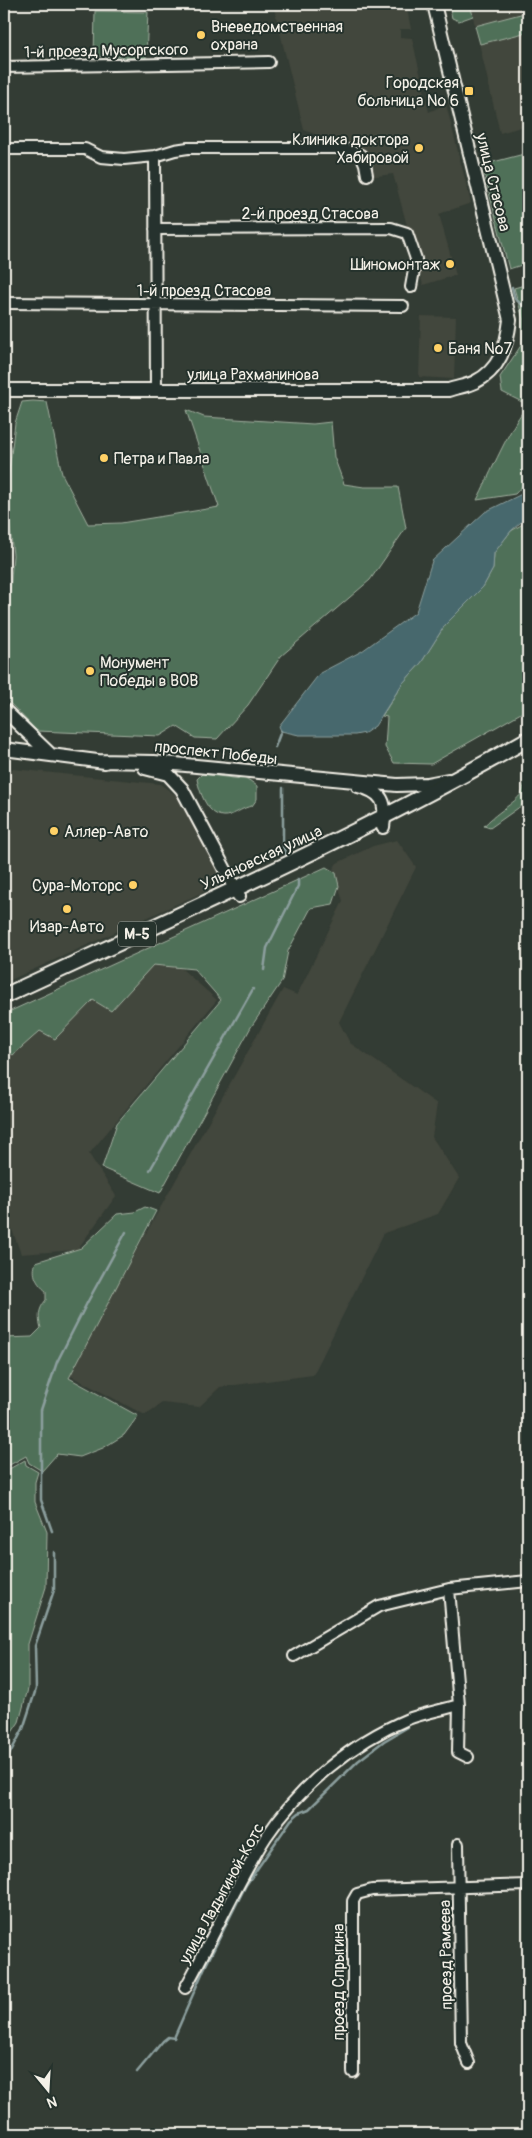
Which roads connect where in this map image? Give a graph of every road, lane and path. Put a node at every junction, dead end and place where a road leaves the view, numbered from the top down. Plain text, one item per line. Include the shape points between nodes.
1 (434, 4) edge
2 (269, 62) dead end
3 (4, 67) edge
4 (4, 149) edge
5 (155, 156) junction
6 (367, 175) dead end
7 (155, 229) junction
8 (412, 287) dead end
9 (4, 303) edge
10 (156, 304) junction
11 (403, 306) dead end
12 (496, 366) joint
13 (4, 390) edge
14 (156, 390) junction
15 (4, 710) edge
16 (528, 739) edge
17 (528, 748) edge
18 (4, 749) edge
19 (51, 755) junction
20 (97, 761) junction
21 (195, 766) junction
22 (466, 774) junction
23 (331, 780) junction
24 (187, 798) junction
25 (384, 822) junction
26 (226, 873) junction
27 (237, 892) junction
28 (198, 906) junction
29 (4, 996) edge
30 (4, 1004) edge
31 (528, 1581) edge
32 (449, 1589) junction
33 (294, 1656) dead end
34 (459, 1705) junction
35 (468, 1757) dead end
36 (458, 1844) dead end
37 (528, 1886) edge
38 (459, 1888) junction
39 (185, 1988) dead end
40 (469, 2063) dead end
41 (353, 2072) dead end

1 - 12 main road, улица Стасова via 510,320 507,342
2 - 3 street, 1-й проезд Мусоргского
4 - 5 street via 85,149 114,159
5 - 6 street via 188,148 342,148 361,156
5 - 7 street
7 - 8 street, 2-й проезд Стасова via 391,228 407,233 416,259
7 - 10 street
9 - 10 street, 1-й проезд Стасова
10 - 11 street, 1-й проезд Стасова
10 - 14 street
12 - 14 main road, улица Рахманинова via 476,382 449,390
13 - 14 main road, улица Рахманинова
15 - 19 main road
16 - 22 highway, Ульяновская улица / М-5
17 - 25 highway, Ульяновская улица / М-5
18 - 19 main road, проспект Победы
19 - 20 main road, проспект Победы
20 - 21 main road, проспект Победы
20 - 24 main road, проспект Победы via 160,771 173,779
21 - 23 main road, проспект Победы
21 - 24 main road via 183,772 182,782
22 - 23 main road, проспект Победы via 412,786
22 - 25 highway, Ульяновская улица / М-5
23 - 25 main road, проспект Победы via 374,793 384,802
24 - 26 main road, проспект Победы
25 - 27 highway, Ульяновская улица / М-5
26 - 27 main road, проспект Победы
26 - 28 main road via 228,881 225,886
27 - 28 highway, Ульяновская улица / М-5
27 - 30 highway, Ульяновская улица / М-5
28 - 29 highway, Ульяновская улица / М-5
31 - 32 street
32 - 33 street via 379,1606
32 - 34 street
34 - 35 street via 458,1752
34 - 39 street, улица Ладыгиной-Котс via 409,1719 373,1736 325,1771 293,1803 266,1837
36 - 38 street, проезд Рамеева
37 - 38 street
38 - 40 street, проезд Рамеева via 461,2042
38 - 41 street, проезд Спрыгина via 372,1890 357,1894 353,1901

